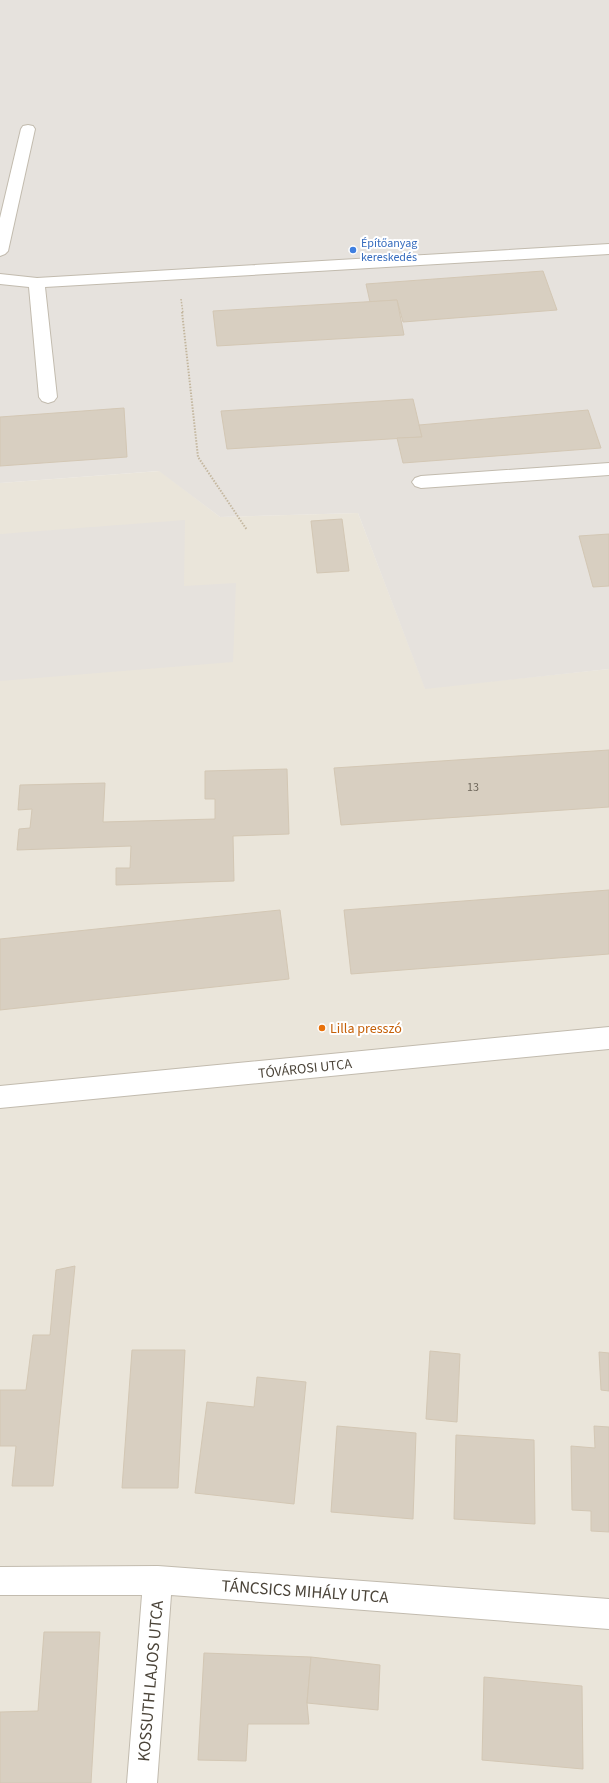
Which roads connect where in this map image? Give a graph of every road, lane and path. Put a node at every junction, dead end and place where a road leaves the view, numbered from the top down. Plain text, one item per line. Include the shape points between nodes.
1 (28, 128) dead end
2 (609, 249) edge
3 (0, 251) edge
4 (178, 276) junction
5 (0, 280) edge
6 (37, 283) junction
7 (48, 397) dead end
8 (609, 470) edge
9 (422, 482) dead end
10 (247, 530) dead end
11 (609, 1038) edge
12 (0, 1097) edge
13 (158, 1580) junction
14 (0, 1581) edge
15 (609, 1614) edge
16 (142, 1783) edge

1 - 3 street
2 - 4 street
4 - 6 street
4 - 10 path via 198,457
5 - 6 street
6 - 7 street
8 - 9 street
11 - 12 street, TÓVÁROSI UTCA
13 - 14 street, TÁNCSICS MIHÁLY UTCA
13 - 15 street, TÁNCSICS MIHÁLY UTCA
13 - 16 street, KOSSUTH LAJOS UTCA

